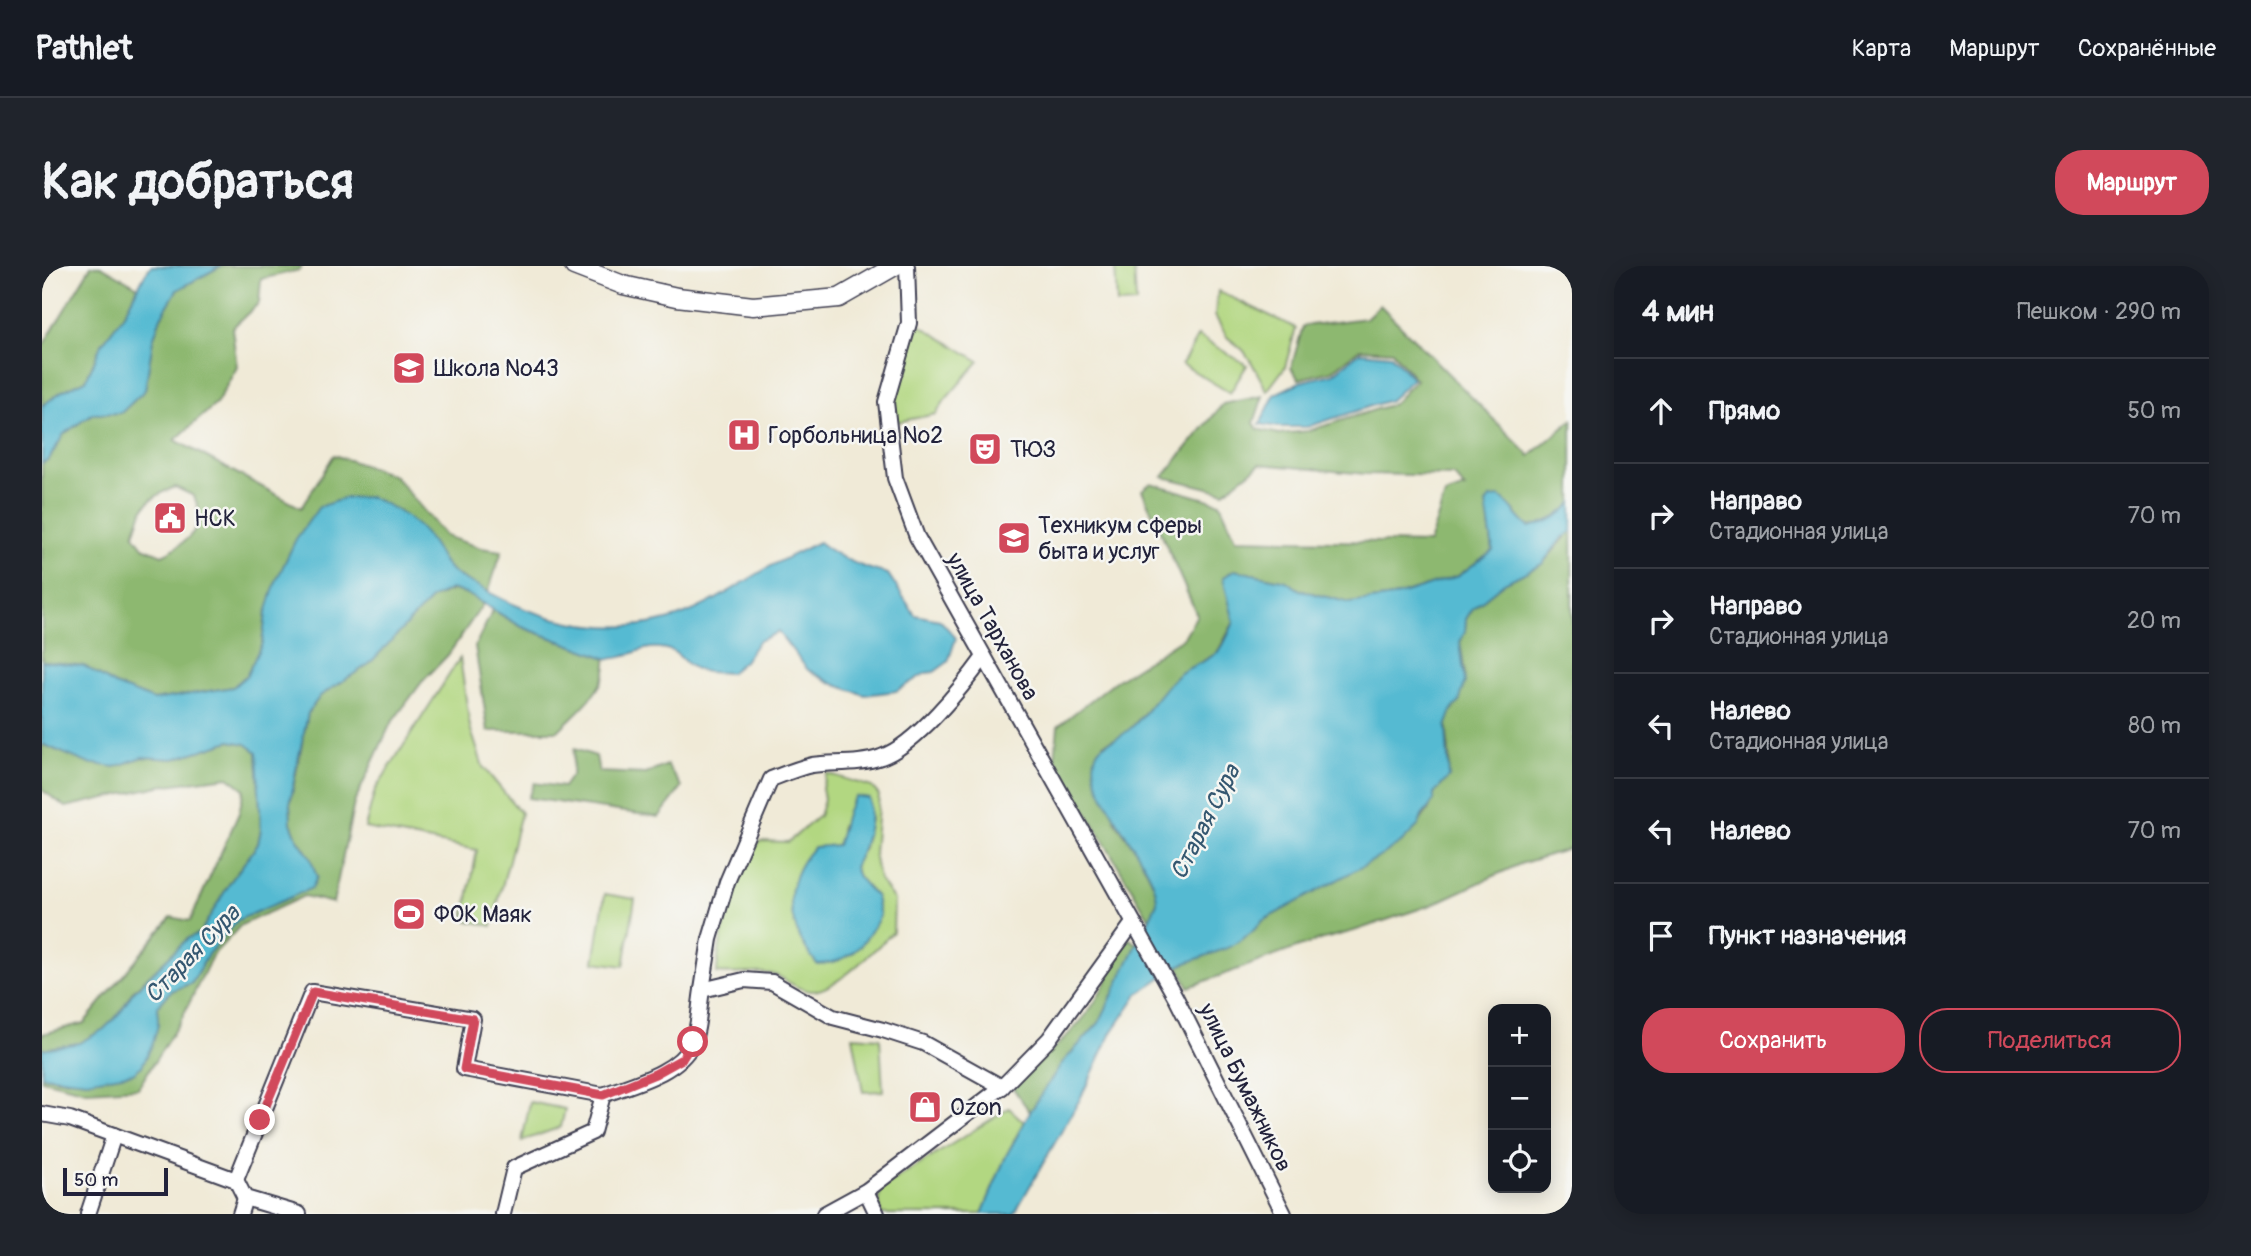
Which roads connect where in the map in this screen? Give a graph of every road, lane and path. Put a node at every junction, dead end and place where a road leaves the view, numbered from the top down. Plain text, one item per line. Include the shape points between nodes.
1 (574, 266) edge
2 (895, 266) edge
3 (907, 266) edge
4 (984, 657) junction
5 (1133, 923) junction
6 (1166, 981) joint
7 (702, 990) junction
8 (1002, 1087) junction
9 (603, 1095) junction
10 (42, 1114) edge
11 (114, 1135) junction
12 (236, 1180) junction
13 (866, 1191) junction
14 (245, 1198) junction
15 (88, 1214) edge
16 (240, 1214) edge
17 (299, 1214) edge
18 (503, 1214) edge
19 (824, 1214) edge
20 (877, 1214) edge
21 (1283, 1214) edge

1 - 2 main road via 623,285 753,306 839,298
3 - 4 street, улица Тарханова via 909,323 886,402 895,478 917,537
4 - 5 street, улица Тарханова
4 - 7 street via 922,727 883,757 810,766 771,779 727,882 710,939
5 - 6 street, улица Тарханова
5 - 8 street via 1049,1039
6 - 21 street, улица Бумажников
7 - 8 street via 744,980 772,982 833,1017 923,1043
7 - 9 street via 693,1042 682,1059
8 - 13 street
9 - 12 street via 464,1069 473,1019 313,992
9 - 18 street via 593,1132 514,1168
10 - 11 street
11 - 12 street
11 - 15 street
12 - 14 street
13 - 19 street
13 - 20 street
14 - 16 street
14 - 17 street

